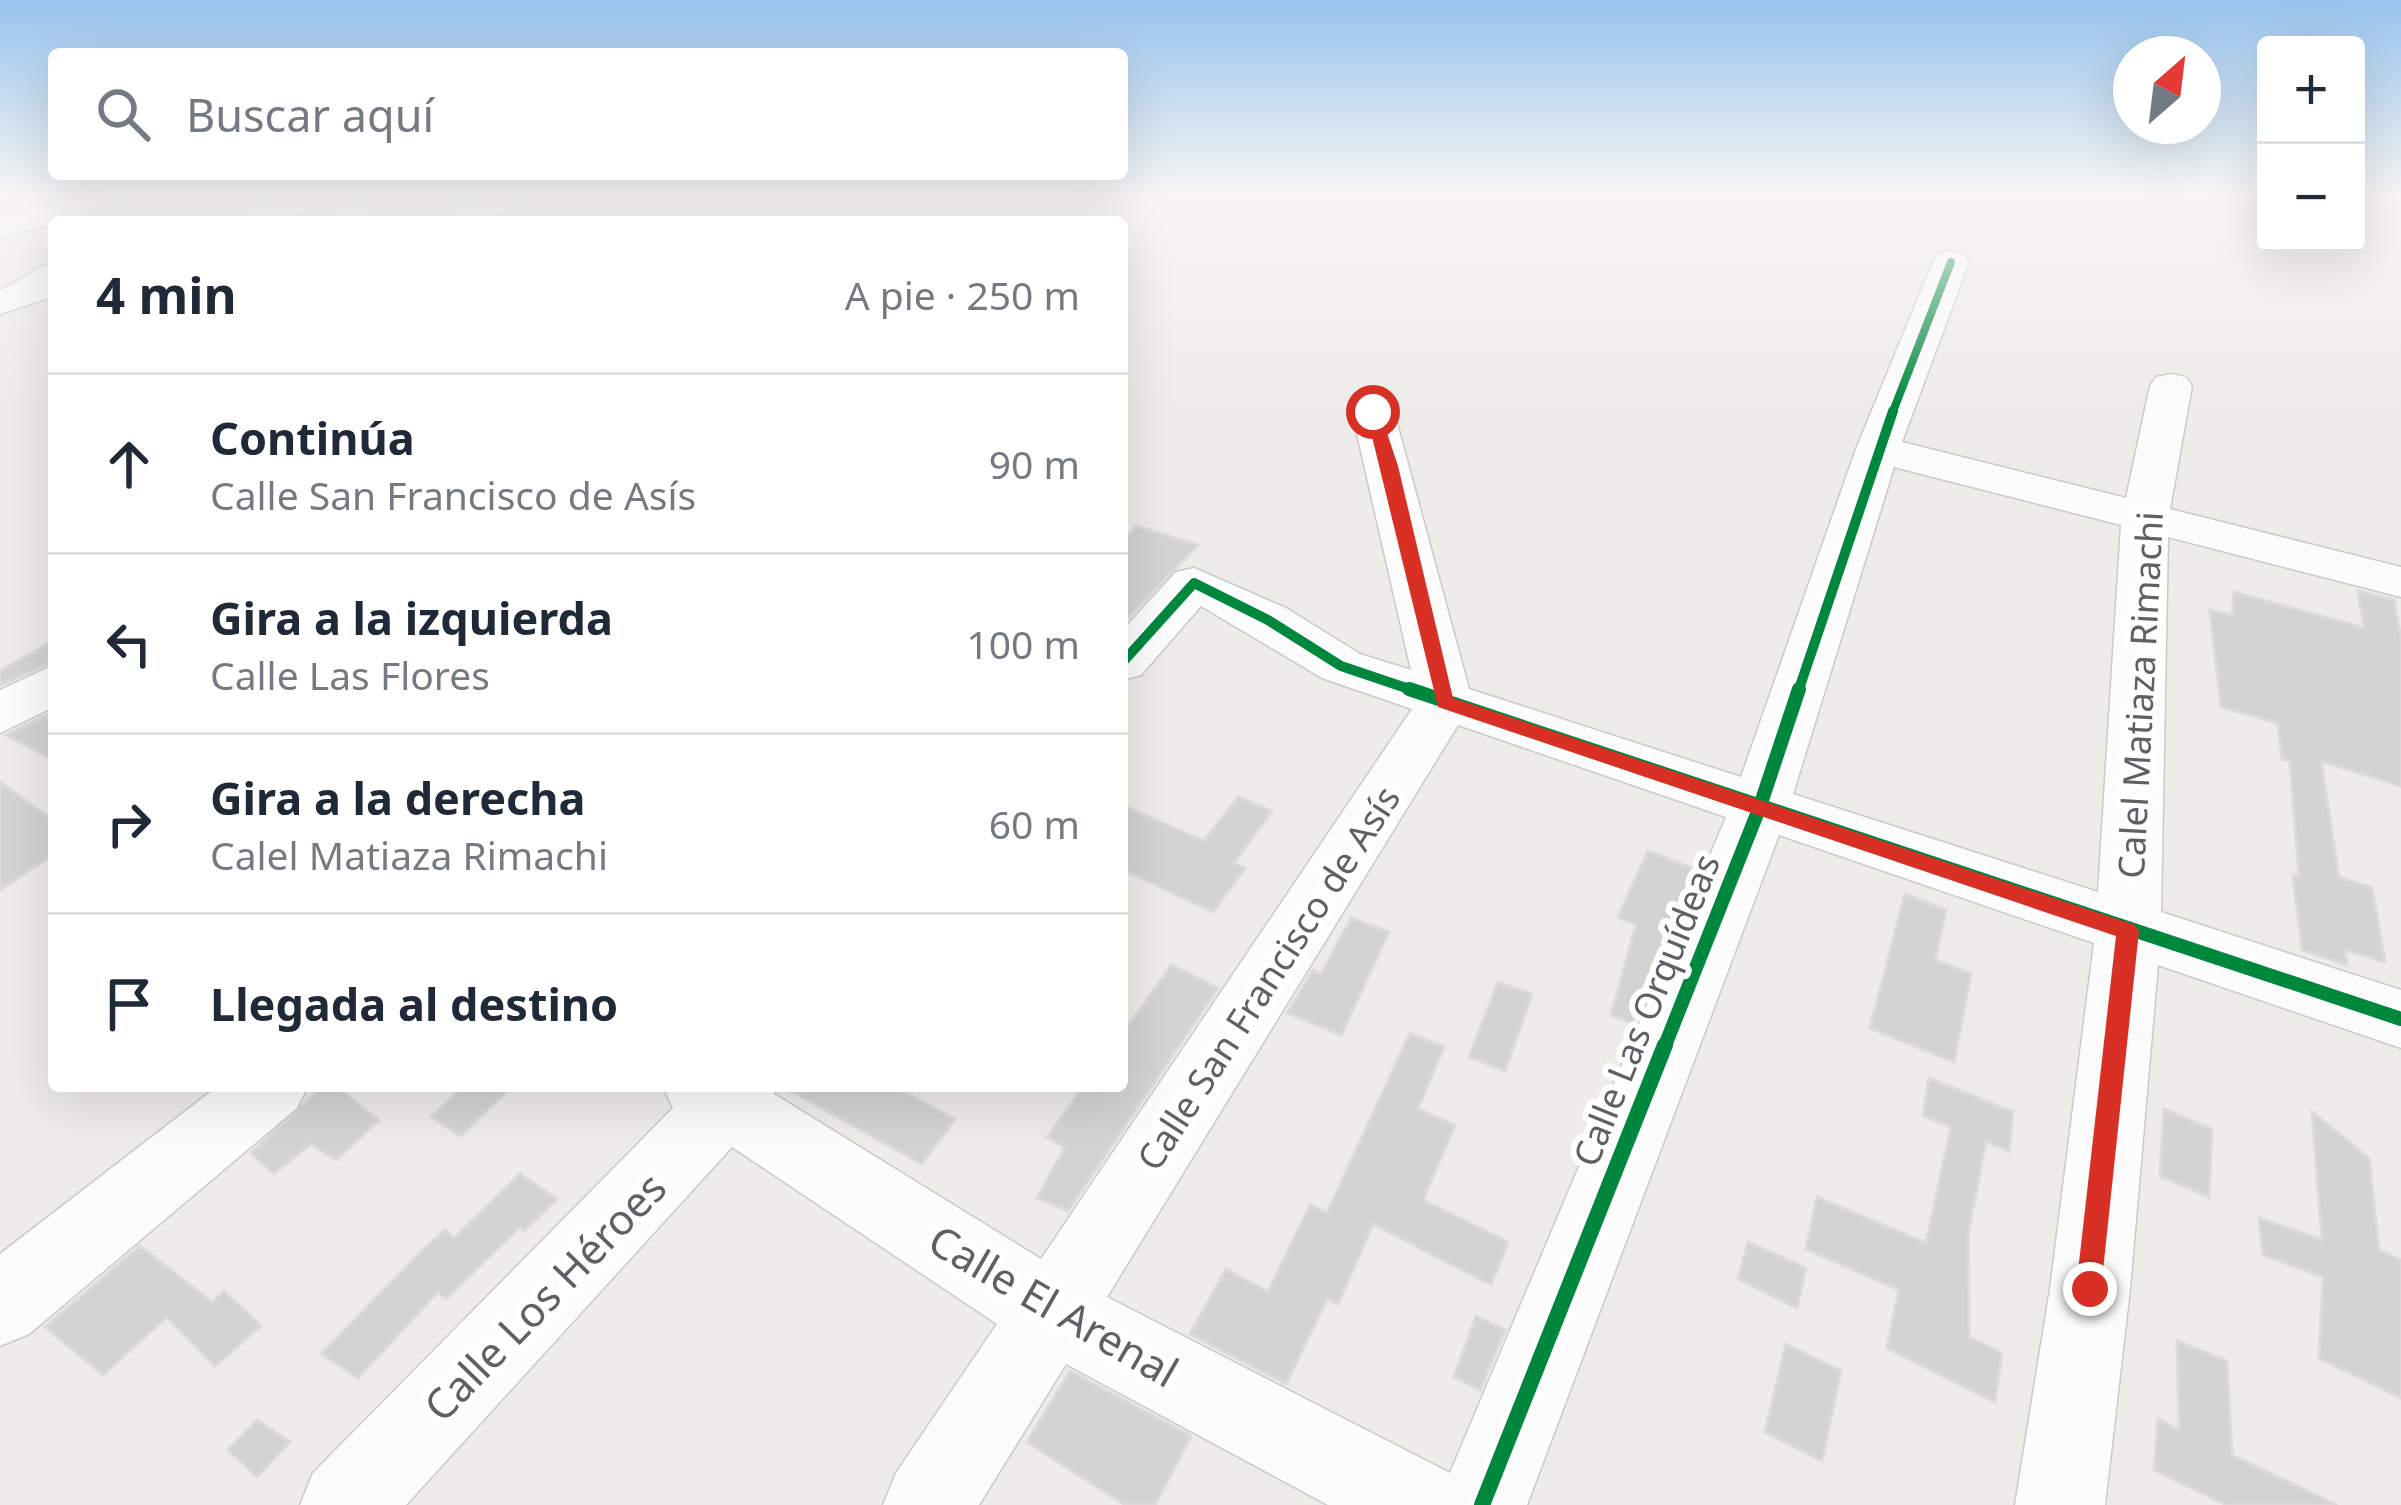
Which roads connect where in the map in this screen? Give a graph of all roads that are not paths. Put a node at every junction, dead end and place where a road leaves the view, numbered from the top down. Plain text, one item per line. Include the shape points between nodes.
1 (1949, 267) edge
2 (48, 275) edge
3 (48, 279) edge
4 (0, 288) edge
5 (0, 303) edge
6 (2171, 386) dead end
7 (1373, 412) dead end
8 (1878, 448) junction
9 (2145, 518) junction
10 (2401, 582) edge
11 (1128, 656) edge
12 (48, 686) edge
13 (1444, 702) junction
14 (0, 714) edge
15 (1759, 809) junction
16 (2128, 931) junction
17 (2401, 1019) edge
18 (265, 1092) edge
19 (723, 1092) edge
20 (0, 1305) edge
21 (1053, 1313) junction
22 (344, 1505) edge
23 (928, 1505) edge
24 (1419, 1505) edge
25 (1482, 1505) edge
26 (2060, 1505) edge

1 - 8 street, Calle Las Orquídeas
2 - 4 street
3 - 5 street
6 - 9 street, Calel Matiaza Rimachi
7 - 13 street
8 - 9 street
8 - 15 street, Calle Las Orquídeas
9 - 10 street
9 - 16 street, Calel Matiaza Rimachi
11 - 13 street via 1194,583 1341,666
12 - 14 street
13 - 15 street
13 - 21 street, Calle San Francisco de Asís
15 - 16 street
15 - 25 street, Calle Las Orquídeas
16 - 17 street
16 - 26 street, Calel Matiaza Rimachi
18 - 20 street
19 - 21 street, Calle El Arenal
19 - 22 street, Calle Los Héroes
21 - 23 street, Calle San Francisco de Asís
21 - 24 street, Calle El Arenal

